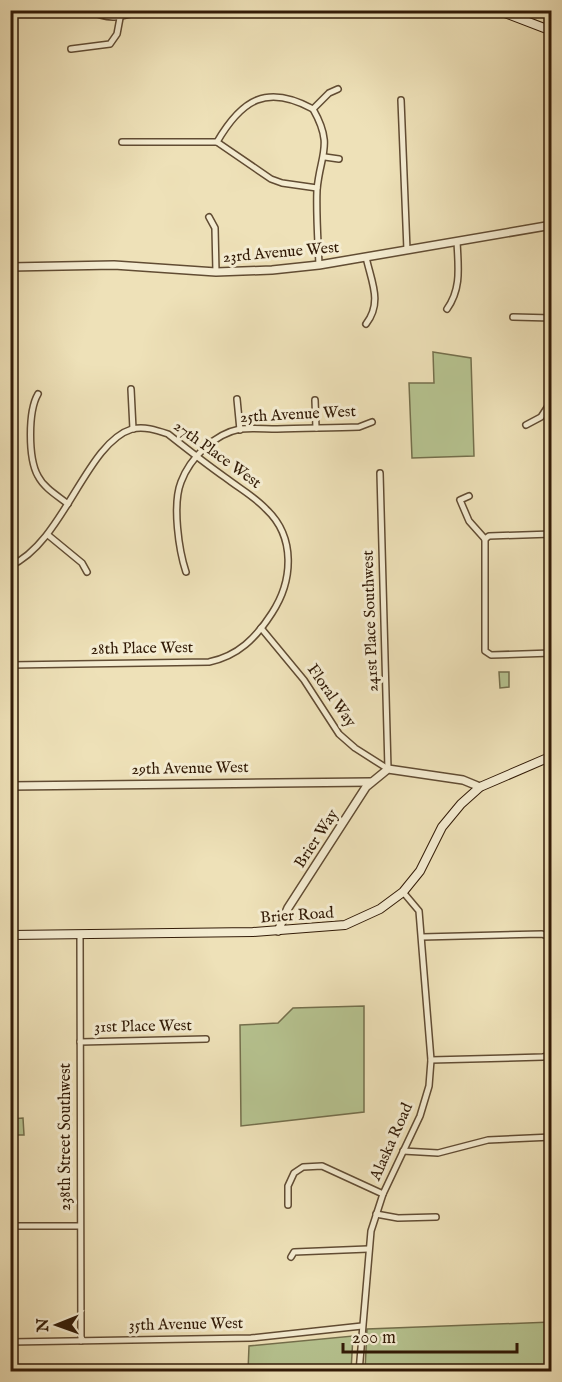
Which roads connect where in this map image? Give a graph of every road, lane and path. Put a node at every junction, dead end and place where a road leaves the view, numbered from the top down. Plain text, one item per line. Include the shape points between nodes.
1 (90, 10) edge
2 (145, 10) edge
3 (497, 10) edge
4 (120, 18) junction
5 (552, 31) edge
6 (71, 49) dead end
7 (339, 89) dead end
8 (401, 100) dead end
9 (313, 109) junction
10 (123, 142) dead end
11 (217, 142) junction
12 (325, 157) junction
13 (339, 159) dead end
14 (317, 188) junction
15 (209, 217) dead end
16 (551, 225) edge
17 (457, 241) junction
18 (407, 250) junction
19 (552, 256) edge
20 (366, 257) junction
21 (319, 265) junction
22 (10, 267) edge
23 (216, 272) junction
24 (447, 309) dead end
25 (513, 317) dead end
26 (552, 318) edge
27 (366, 324) dead end
28 (131, 389) dead end
29 (38, 394) dead end
30 (237, 399) dead end
31 (315, 399) dead end
32 (552, 400) edge
33 (372, 422) dead end
34 (526, 424) dead end
35 (316, 428) junction
36 (133, 429) junction
37 (240, 429) junction
38 (197, 457) junction
39 (380, 472) dead end
40 (469, 496) dead end
41 (68, 504) junction
42 (552, 534) edge
43 (48, 535) junction
44 (485, 539) junction
45 (10, 566) edge
46 (87, 572) dead end
47 (186, 572) dead end
48 (261, 628) junction
49 (552, 653) edge
50 (10, 665) edge
51 (552, 756) edge
52 (388, 769) junction
53 (371, 782) junction
54 (10, 786) edge
55 (480, 786) junction
56 (403, 892) junction
57 (278, 931) junction
58 (80, 934) junction
59 (10, 935) edge
60 (422, 937) junction
61 (552, 938) edge
62 (206, 1039) dead end
63 (80, 1042) junction
64 (552, 1054) edge
65 (431, 1060) junction
66 (552, 1137) edge
67 (403, 1151) junction
68 (383, 1194) junction
69 (288, 1205) dead end
70 (376, 1214) junction
71 (436, 1217) dead end
72 (10, 1226) edge
73 (80, 1226) junction
74 (368, 1249) junction
75 (291, 1257) dead end
76 (362, 1326) junction
77 (81, 1341) junction
78 (10, 1342) edge
79 (359, 1371) edge

1 - 4 street via 102,18
2 - 4 street
3 - 5 main road
4 - 6 street via 110,44
7 - 9 street via 328,93
8 - 18 street
9 - 11 street via 293,98 262,99 230,119
9 - 12 street via 324,135
10 - 11 street
11 - 14 street via 271,179
12 - 13 street
12 - 14 street
14 - 21 street
15 - 23 street via 215,228
16 - 17 street, 23rd Avenue West
16 - 19 street
17 - 18 street, 23rd Avenue West
17 - 24 street via 458,280
18 - 20 street, 23rd Avenue West
20 - 21 street, 23rd Avenue West
20 - 27 street via 376,293 375,309
21 - 23 street, 23rd Avenue West
22 - 23 street, 23rd Avenue West via 114,265
25 - 26 street
28 - 36 street
29 - 41 street via 32,405 33,462 38,477
30 - 37 street
31 - 35 street
32 - 34 street via 541,417
33 - 35 street, 25th Avenue West via 359,427
35 - 37 street, 25th Avenue West
36 - 38 street, 27th Place West via 152,428 168,434
36 - 41 street via 108,444
37 - 38 street, 25th Avenue West via 218,437
38 - 47 street, 25th Avenue West via 181,482 177,503 181,562
38 - 48 street, 27th Place West via 267,509 282,530 288,551 286,587
39 - 52 street, 241st Place Southwest
40 - 44 street via 460,500 468,521
41 - 43 street
42 - 44 street
43 - 45 street via 26,559
43 - 46 street via 82,563
44 - 49 street via 485,651 492,655
48 - 50 street, 28th Place West via 235,653 209,662
48 - 52 street, Floral Way via 310,688 339,734
51 - 55 main road, Brier Road
52 - 53 street, Brier Way
52 - 55 street
53 - 54 street, 29th Avenue West
53 - 57 street, Brier Way via 288,908
55 - 56 main road, Brier Road via 442,827 420,871
56 - 57 main road, Brier Road via 380,909 345,926
56 - 60 street, Alaska Road via 419,911
57 - 58 main road, Brier Road
58 - 59 main road, Brier Road
58 - 63 street, 238th Street Southwest
60 - 61 street via 542,934
60 - 65 street, Alaska Road
62 - 63 street, 31st Place West
63 - 73 street, 238th Street Southwest
64 - 65 street
65 - 67 street, Alaska Road via 429,1086 420,1116
66 - 67 street via 488,1140 438,1154
67 - 68 street, Alaska Road
68 - 69 street via 312,1165 294,1173 288,1186
68 - 70 street, Alaska Road
70 - 71 street
70 - 74 street, Alaska Road
72 - 73 street
73 - 77 street, 238th Street Southwest
74 - 75 street via 294,1252
74 - 76 street, Alaska Road
76 - 77 street, 35th Avenue West via 251,1338
76 - 79 street, Alaska Road
77 - 78 street, 35th Avenue West

